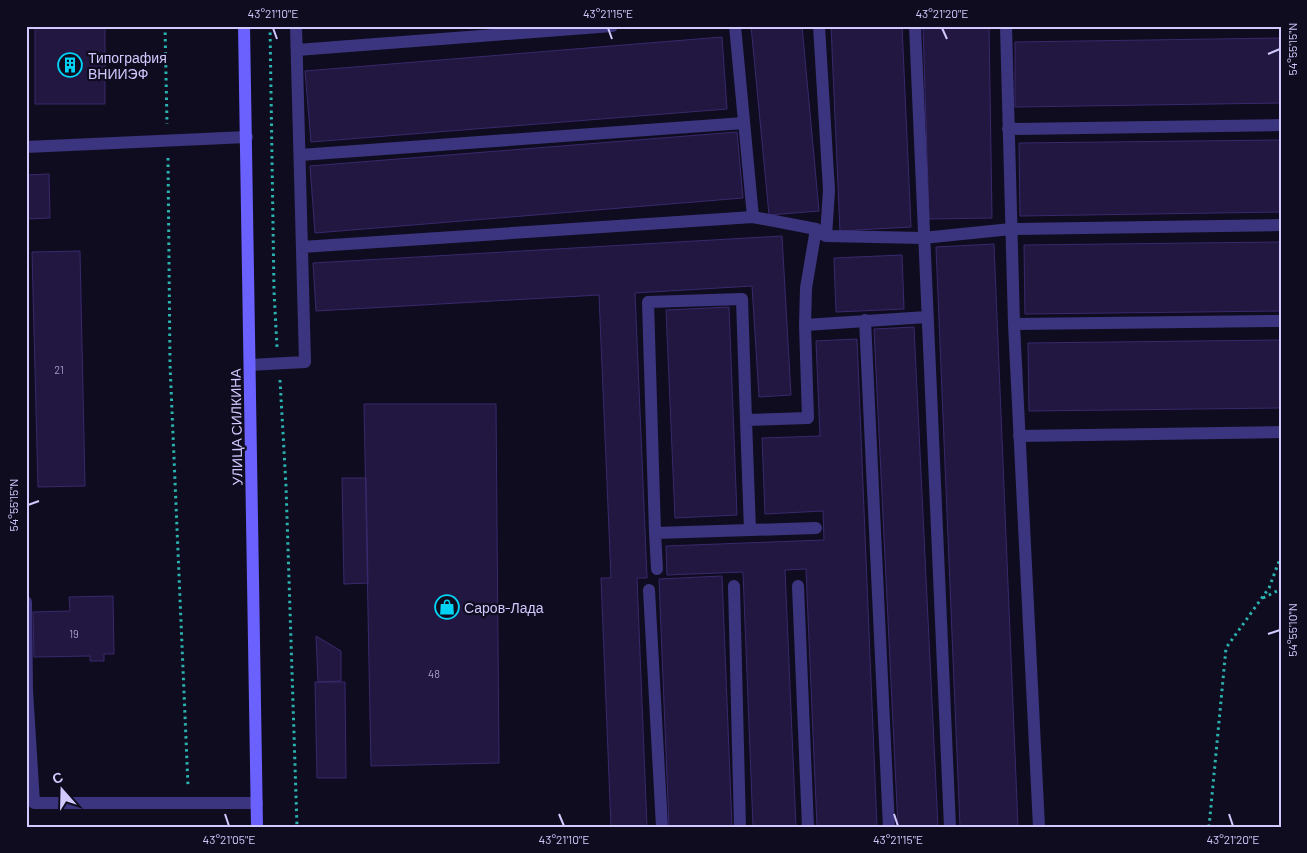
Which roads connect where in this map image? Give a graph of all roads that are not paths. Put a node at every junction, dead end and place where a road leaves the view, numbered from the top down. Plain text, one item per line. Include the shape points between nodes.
1 (244, 26) edge
2 (296, 26) edge
3 (612, 26) edge
4 (735, 26) edge
5 (819, 26) edge
6 (915, 26) edge
7 (1006, 26) edge
8 (297, 50) junction
9 (744, 122) junction
10 (1281, 124) edge
11 (1008, 129) junction
12 (247, 137) junction
13 (26, 147) edge
14 (300, 155) junction
15 (753, 217) junction
16 (1281, 225) edge
17 (1011, 230) junction
18 (821, 232) junction
19 (923, 238) junction
20 (302, 248) junction
21 (927, 317) junction
22 (865, 320) junction
23 (1281, 320) edge
24 (1014, 324) junction
25 (805, 325) junction
26 (250, 365) junction
27 (746, 420) junction
28 (1281, 432) edge
29 (1019, 436) junction
30 (816, 528) dead end
31 (750, 530) junction
32 (655, 533) junction
33 (657, 569) dead end
34 (734, 586) dead end
35 (798, 586) dead end
36 (649, 590) dead end
37 (26, 602) edge
38 (257, 803) junction
39 (30, 807) edge
40 (257, 827) edge
41 (662, 827) edge
42 (740, 827) edge
43 (808, 827) edge
44 (889, 827) edge
45 (950, 827) edge
46 (1039, 827) edge

1 - 12 main road, УЛИЦА СИЛКИНА
2 - 8 lane
3 - 8 lane
4 - 9 lane
5 - 18 lane via 828,190
6 - 19 lane
7 - 11 lane
8 - 14 lane
9 - 14 lane
9 - 15 lane
10 - 11 lane
11 - 17 lane
12 - 13 lane
12 - 26 main road, УЛИЦА СИЛКИНА
14 - 20 lane
15 - 18 lane
15 - 20 lane
16 - 17 lane
17 - 19 lane
17 - 24 lane
18 - 19 lane
18 - 25 lane via 806,288
19 - 21 lane
20 - 26 lane via 305,362
21 - 22 lane
21 - 45 lane
22 - 25 lane
22 - 44 lane
23 - 24 lane
24 - 29 lane
25 - 27 lane via 808,418
26 - 38 main road, УЛИЦА СИЛКИНА
27 - 31 lane
27 - 32 lane via 742,299 648,302
28 - 29 lane
29 - 46 lane
30 - 31 lane
31 - 32 lane
32 - 33 lane
34 - 42 lane
35 - 43 lane
36 - 41 lane
37 - 39 lane
38 - 39 lane
38 - 40 main road, УЛИЦА СИЛКИНА

